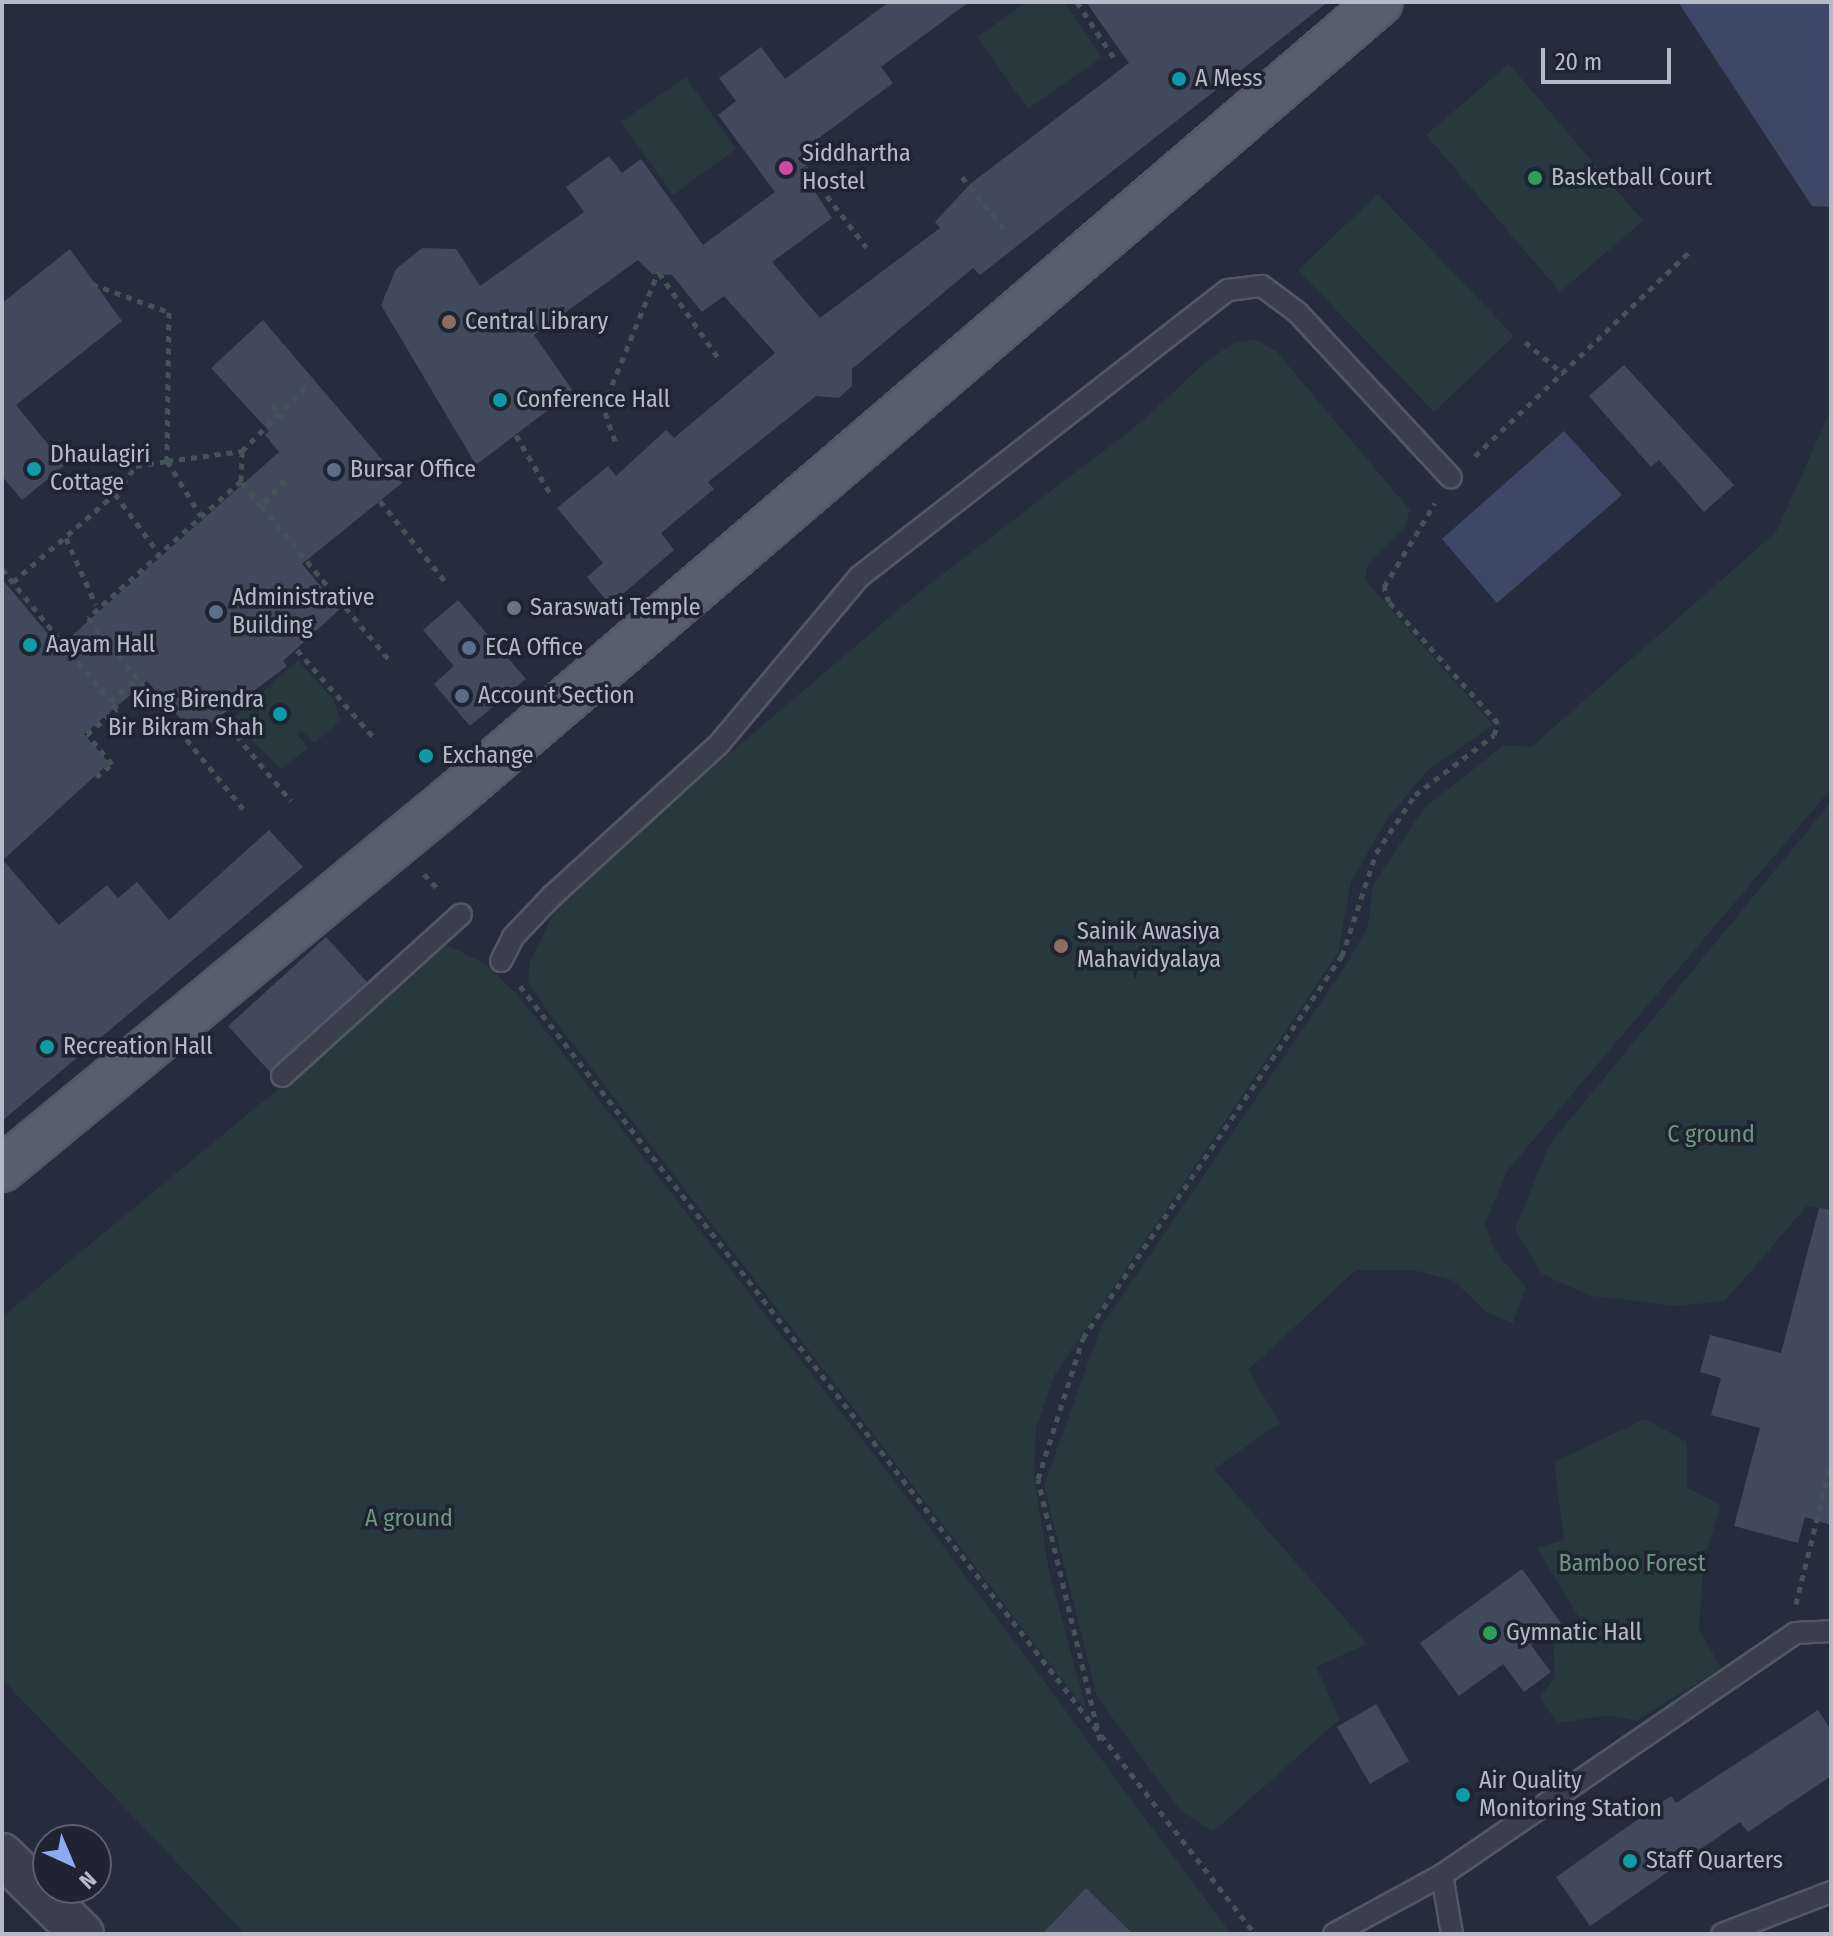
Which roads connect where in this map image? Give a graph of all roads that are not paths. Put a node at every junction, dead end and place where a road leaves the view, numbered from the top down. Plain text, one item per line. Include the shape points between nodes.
1 (1380, 2) edge
2 (1451, 478) road end
3 (461, 914) road end
4 (501, 961) road end
5 (282, 1076) dead end
6 (2, 1169) edge
7 (1831, 1631) edge
8 (2, 1855) edge
9 (1442, 1875) junction
10 (1831, 1892) edge
11 (82, 1934) edge
12 (1334, 1934) edge
13 (1452, 1934) edge
14 (1722, 1934) edge

1 - 6 main road via 396,843
2 - 4 lane via 1297,312 1262,286 1228,290 859,577 719,744 552,896 513,937
3 - 5 lane
7 - 9 lane via 1795,1633
8 - 11 street
9 - 12 lane
9 - 13 lane
10 - 14 lane

